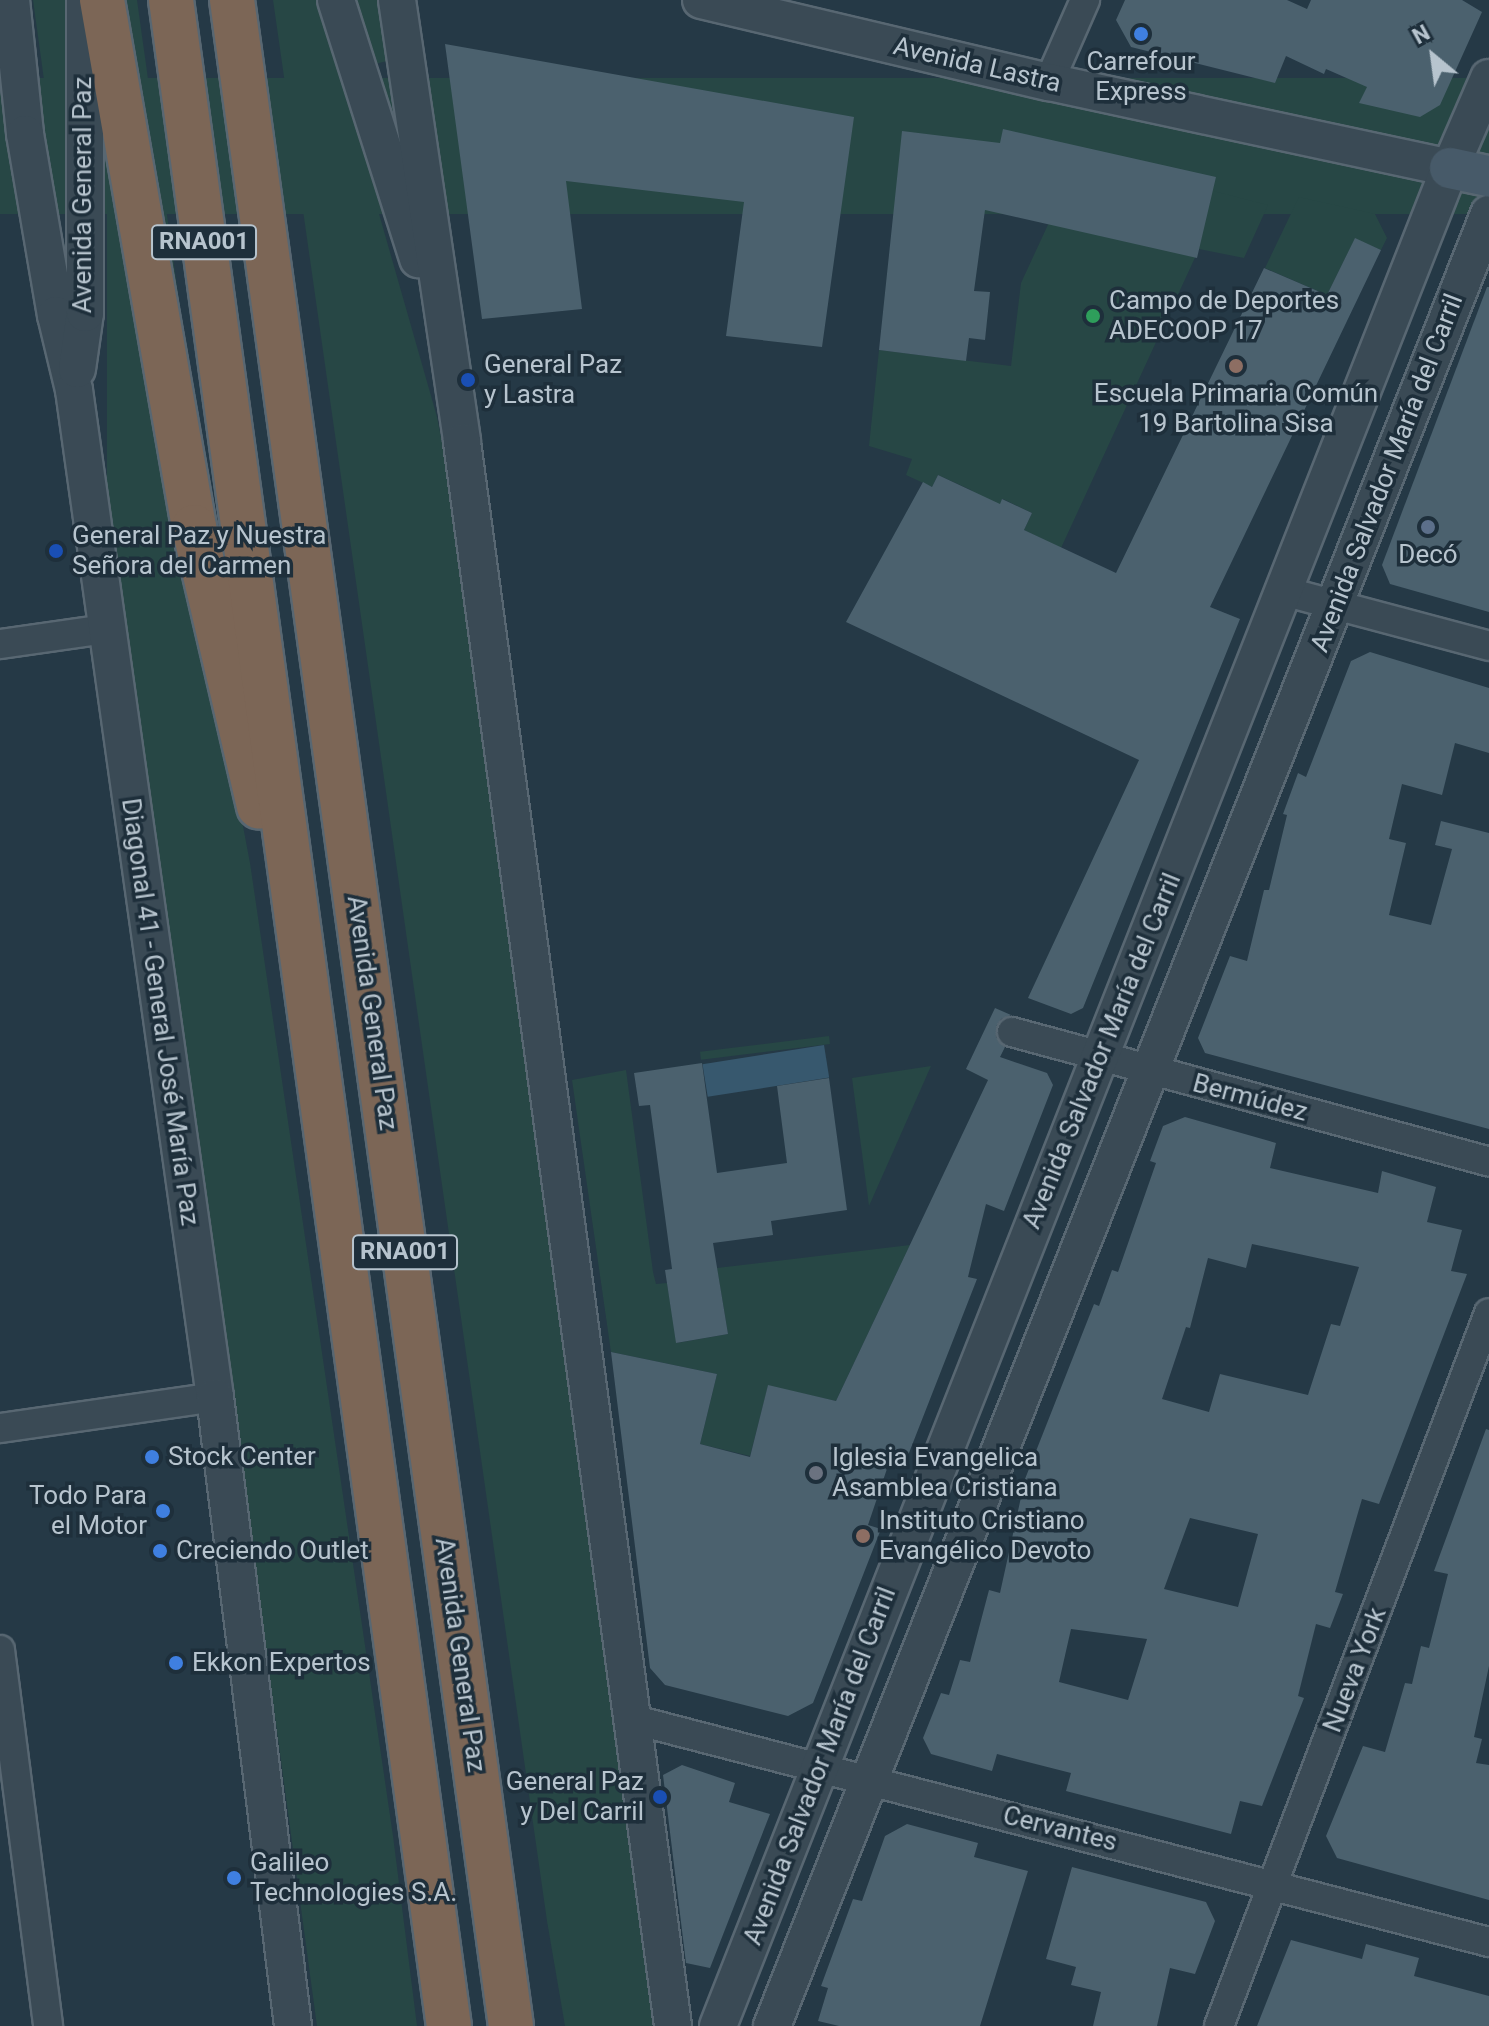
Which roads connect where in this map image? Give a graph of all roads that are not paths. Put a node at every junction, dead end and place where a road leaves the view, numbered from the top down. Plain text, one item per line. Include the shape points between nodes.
1 (11, 0) edge
2 (85, 0) edge
3 (102, 0) edge
4 (171, 0) edge
5 (232, 0) edge
6 (336, 0) edge
7 (397, 0) edge
8 (701, 0) edge
9 (1085, 0) edge
10 (1489, 78) edge
11 (1049, 82) junction
12 (13, 135) edge
13 (1450, 168) junction
14 (1489, 176) edge
15 (1489, 214) edge
16 (445, 336) junction
17 (74, 390) junction
18 (1283, 591) junction
19 (1336, 605) junction
20 (105, 629) junction
21 (0, 644) edge
22 (1489, 646) edge
23 (309, 995) junction
24 (1012, 1032) dead end
25 (1100, 1056) junction
26 (1151, 1072) junction
27 (1489, 1162) edge
28 (1489, 1313) edge
29 (215, 1397) junction
30 (0, 1428) edge
31 (0, 1650) edge
32 (631, 1719) junction
33 (820, 1767) junction
34 (871, 1781) junction
35 (1274, 1885) junction
36 (1489, 1942) edge
37 (48, 2026) edge
38 (293, 2026) edge
39 (449, 2026) edge
40 (511, 2026) edge
41 (673, 2026) edge
42 (718, 2026) edge
43 (772, 2026) edge
44 (1219, 2026) edge

1 - 12 street, Diagonal 41 - General José María Paz
2 - 17 street, Avenida General Paz via 85,313
3 - 23 highway via 194,527 244,753
4 - 23 highway, RNA001
5 - 40 highway, Avenida General Paz / RNA001
6 - 16 street
7 - 16 street
8 - 11 street, Avenida Lastra
9 - 11 street
10 - 13 street, Avenida Salvador María del Carril
11 - 13 street, Avenida Lastra
12 - 17 street, Diagonal 41 - General José María Paz
13 - 14 main road, Avenida Lastra
13 - 18 street, Avenida Salvador María del Carril
15 - 19 street, Avenida Salvador María del Carril
16 - 32 street
17 - 20 street, Diagonal 41 - General José María Paz
18 - 19 street
18 - 25 street, Avenida Salvador María del Carril
19 - 22 street
19 - 26 street, Avenida Salvador María del Carril
20 - 21 street
20 - 29 street, Diagonal 41 - General José María Paz
23 - 39 highway, RNA001
24 - 25 street, Bermúdez
25 - 26 street, Bermúdez
25 - 33 street, Avenida Salvador María del Carril
26 - 27 street, Bermúdez
26 - 34 street, Avenida Salvador María del Carril
28 - 35 street, Nueva York
29 - 30 street
29 - 38 street, Diagonal 41 - General José María Paz
31 - 37 street
32 - 33 street, Cervantes
32 - 41 street
33 - 34 street, Cervantes
33 - 42 street, Avenida Salvador María del Carril
34 - 35 street, Cervantes
34 - 43 street, Avenida Salvador María del Carril
35 - 36 street, Cervantes
35 - 44 street, Nueva York

